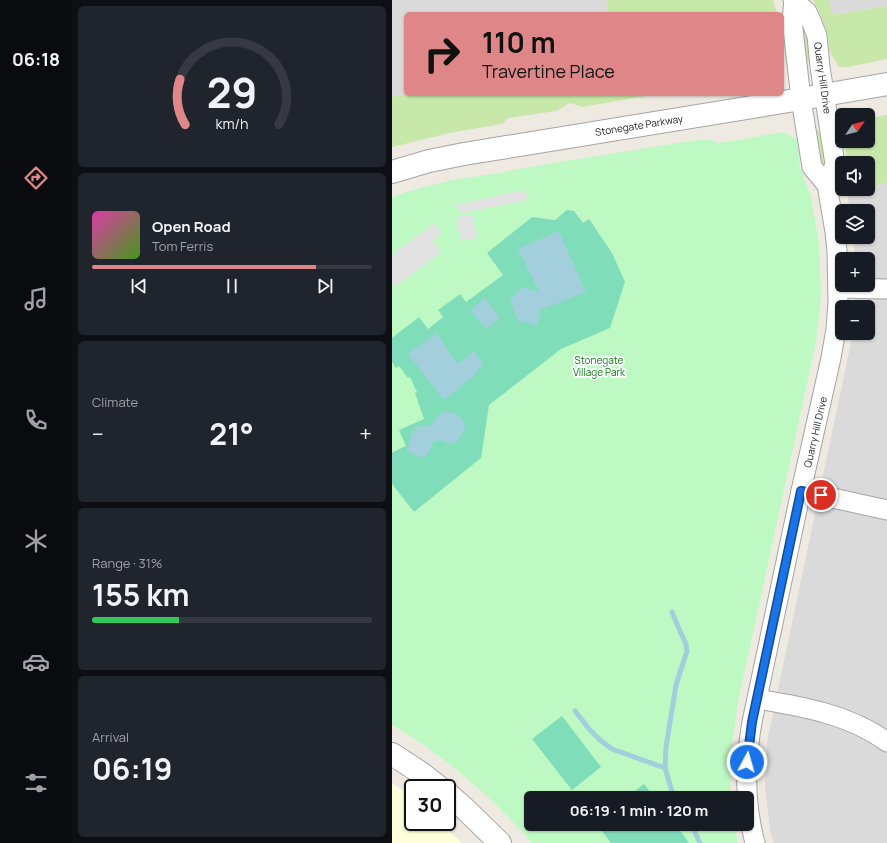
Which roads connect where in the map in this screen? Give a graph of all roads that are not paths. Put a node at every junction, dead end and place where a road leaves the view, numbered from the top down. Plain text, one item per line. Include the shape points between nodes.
1 (793, 1) edge
2 (887, 84) edge
3 (825, 95) junction
4 (801, 99) junction
5 (392, 172) edge
6 (826, 185) junction
7 (837, 252) edge
8 (875, 288) edge
9 (887, 288) edge
10 (838, 292) edge
11 (801, 491) junction
12 (887, 510) edge
13 (757, 699) junction
14 (887, 742) edge
15 (392, 754) edge
16 (429, 779) edge
17 (456, 801) edge
18 (500, 843) edge
19 (755, 843) edge

1 - 3 street, Quarry Hill Drive via 807,12 817,36
1 - 4 street, Quarry Hill Drive via 792,20
2 - 3 street, Stonegate Parkway
3 - 4 street, Stonegate Parkway
3 - 6 street, Quarry Hill Drive via 835,164
4 - 5 street, Stonegate Parkway via 464,154
4 - 6 street, Quarry Hill Drive via 812,167
6 - 7 street, Quarry Hill Drive
8 - 9 street
10 - 11 street, Quarry Hill Drive via 838,313 831,358
11 - 12 street
11 - 13 street, Quarry Hill Drive
13 - 14 street via 830,715 860,726
13 - 19 street, Quarry Hill Drive via 746,770 749,813
15 - 16 street
17 - 18 street

